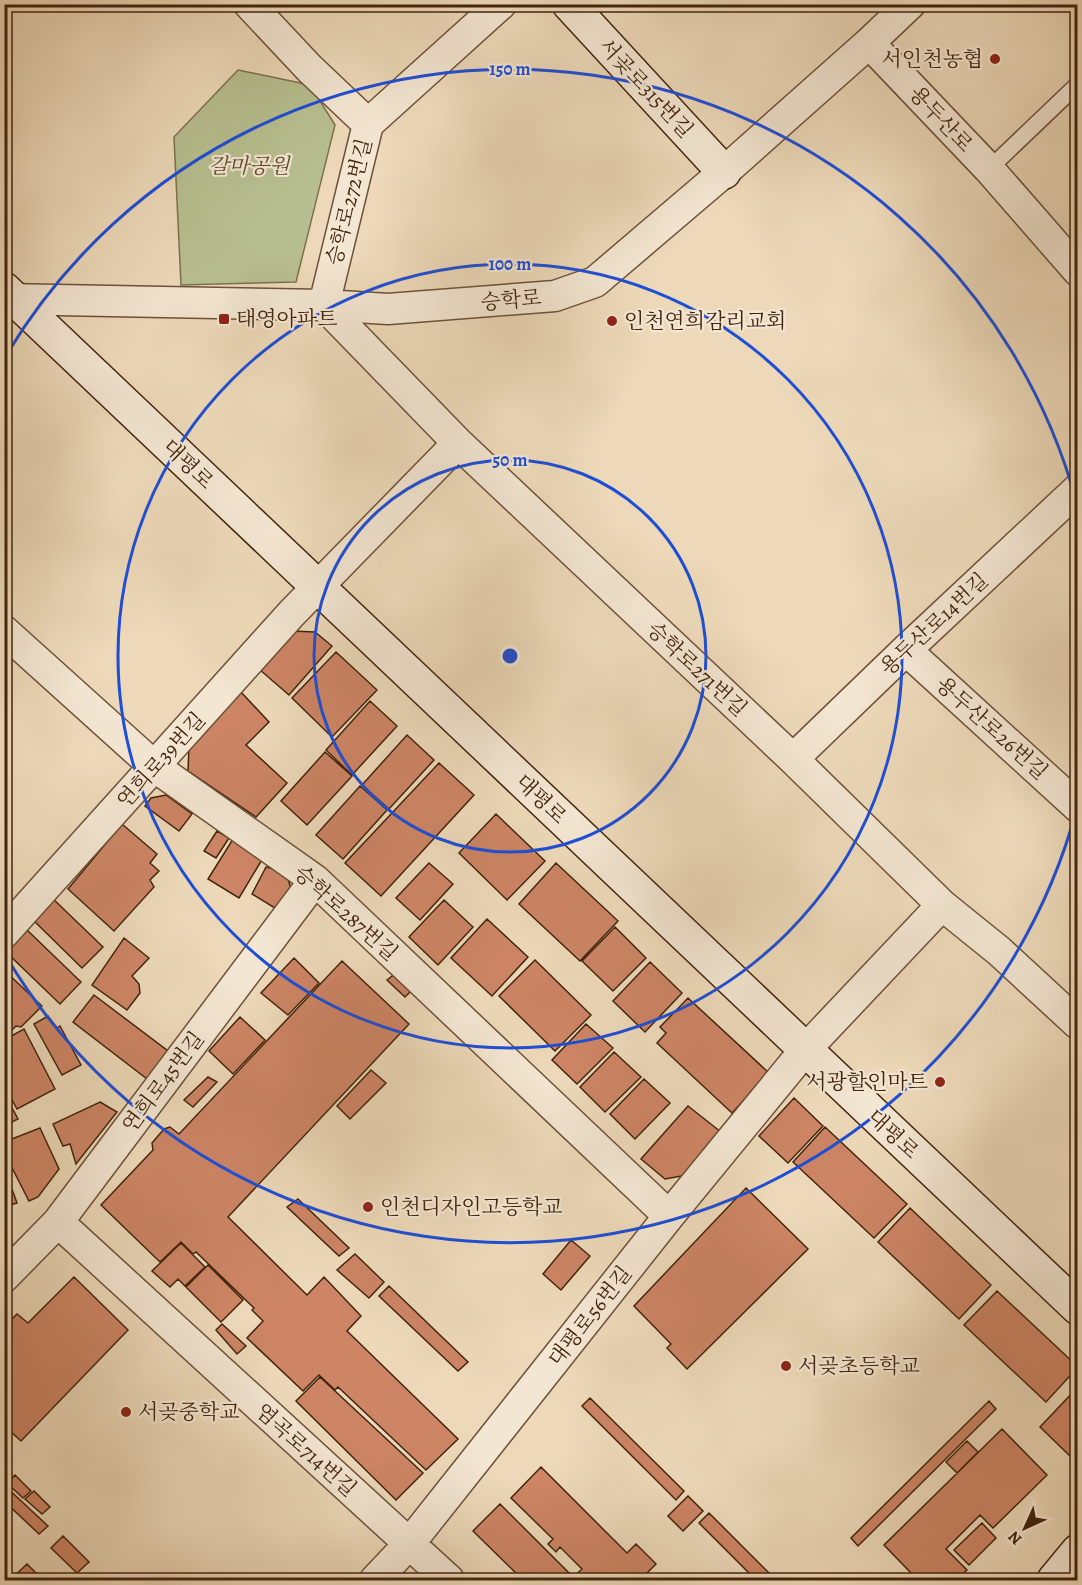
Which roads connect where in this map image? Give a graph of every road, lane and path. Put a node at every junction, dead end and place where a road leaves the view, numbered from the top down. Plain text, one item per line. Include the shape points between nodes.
1 (249, 4) edge
2 (501, 4) edge
3 (568, 4) edge
4 (909, 4) edge
5 (869, 43) junction
6 (1077, 84) edge
7 (368, 124) junction
8 (989, 169) junction
9 (724, 172) junction
10 (1077, 271) edge
11 (8, 295) edge
12 (324, 305) junction
13 (458, 443) junction
14 (1077, 489) edge
15 (317, 587) junction
16 (4, 631) edge
17 (906, 650) junction
18 (793, 759) junction
19 (155, 767) junction
20 (1077, 807) edge
21 (315, 880) junction
22 (942, 905) junction
23 (4, 933) edge
24 (1077, 1024) edge
25 (805, 1050) junction
26 (669, 1216) junction
27 (58, 1222) junction
28 (4, 1277) edge
29 (1077, 1308) edge
30 (409, 1544) junction
31 (1077, 1551) edge
32 (375, 1581) edge
33 (449, 1581) edge
34 (1054, 1581) edge

1 - 7 street, 승학로272번길
2 - 7 street
3 - 9 street, 서곶로315번길
4 - 5 street, 승학로
5 - 8 street, 용두산로
5 - 9 street, 승학로
6 - 8 lane, 용두산로
7 - 12 street, 승학로272번길
8 - 10 street, 용두산로
9 - 12 street, 승학로 via 596,282 555,297 388,309
11 - 12 street, 승학로
11 - 15 street, 대평로
12 - 13 street, 승학로271번길
13 - 15 street, 연희로39번길
13 - 18 street, 승학로271번길
14 - 17 street, 용두산로14번길
15 - 19 street, 연희로39번길
15 - 25 street, 대평로
16 - 19 street, 승학로287번길
17 - 18 street, 용두산로14번길
17 - 20 street, 용두산로26번길
18 - 22 street, 승학로271번길
19 - 21 street, 승학로287번길
19 - 23 street, 연희로39번길
21 - 26 street, 승학로287번길
21 - 27 street, 연희로45번길
22 - 24 street, 승학로271번길 via 999,951
22 - 25 street, 대평로56번길
25 - 26 street, 대평로56번길
25 - 29 street, 대평로
26 - 30 street, 대평로56번길
27 - 28 street, 연희로45번길
27 - 30 street, 염곡로714번길
30 - 32 street, 대평로56번길
30 - 33 street, 염곡로714번길
31 - 34 street

